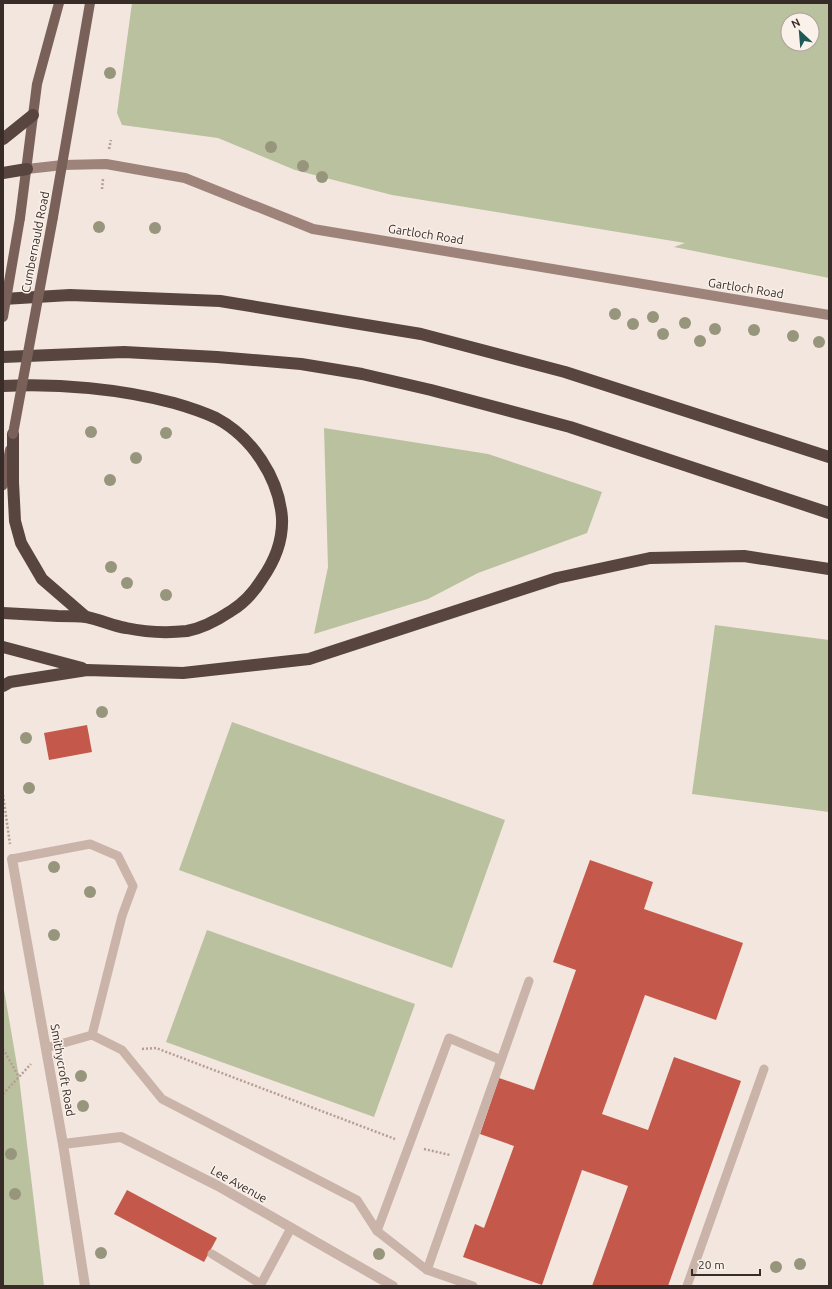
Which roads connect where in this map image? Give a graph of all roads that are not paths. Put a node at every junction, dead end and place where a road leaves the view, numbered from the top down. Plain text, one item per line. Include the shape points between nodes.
1 (59, 3) edge
2 (90, 3) edge
3 (33, 115) junction
4 (3, 139) edge
5 (63, 165) junction
6 (27, 169) junction
7 (3, 173) edge
8 (3, 299) edge
9 (829, 315) edge
10 (3, 318) edge
11 (3, 357) edge
12 (3, 386) edge
13 (12, 434) junction
14 (829, 456) edge
15 (3, 485) edge
16 (829, 513) edge
17 (829, 569) edge
18 (3, 613) edge
19 (86, 617) junction
20 (3, 647) edge
21 (87, 670) junction
22 (3, 686) edge
23 (12, 859) joint
24 (529, 981) dead end
25 (92, 1035) junction
26 (46, 1048) junction
27 (501, 1060) junction
28 (764, 1069) dead end
29 (63, 1144) junction
30 (291, 1228) junction
31 (377, 1231) junction
32 (212, 1254) dead end
33 (427, 1270) junction
34 (84, 1286) edge
35 (393, 1286) edge
36 (473, 1286) edge
37 (687, 1286) edge

1 - 3 main road, Cumbernauld Road via 38,84
2 - 5 main road, Cumbernauld Road
3 - 4 highway
3 - 6 main road, Cumbernauld Road
5 - 6 main road, Gartloch Road
5 - 9 main road, Gartloch Road via 106,164 185,178 313,229
5 - 13 main road, Cumbernauld Road, bridge
6 - 7 highway
6 - 10 main road, Cumbernauld Road, bridge
8 - 14 highway via 70,295 220,302 421,334 565,372
11 - 16 highway via 124,352 210,356 301,364 362,374 570,427
12 - 19 highway via 47,385 107,391 151,397 188,407 216,418 254,449 278,494 282,519 280,541 271,566 257,588 242,604 218,620 188,630 161,632 126,628
13 - 15 main road, Cumbernauld Road
13 - 19 highway via 15,521 20,543 42,579
17 - 21 highway via 744,556 650,558 557,578 309,659 183,673
18 - 19 highway
20 - 21 highway
21 - 22 highway via 10,682
23 - 25 lane via 90,844 118,856 133,886 122,916
23 - 26 street, Smithycroft Road
24 - 27 lane
25 - 26 lane
25 - 31 lane via 122,1050 162,1099 357,1200
26 - 29 street, Smithycroft Road
27 - 31 lane via 449,1038
27 - 33 lane
28 - 37 lane
29 - 30 street, Lee Avenue via 121,1137 218,1186
29 - 34 street, Smithycroft Road
30 - 32 lane via 261,1284
30 - 35 street, Lee Avenue
31 - 33 lane
33 - 36 lane

